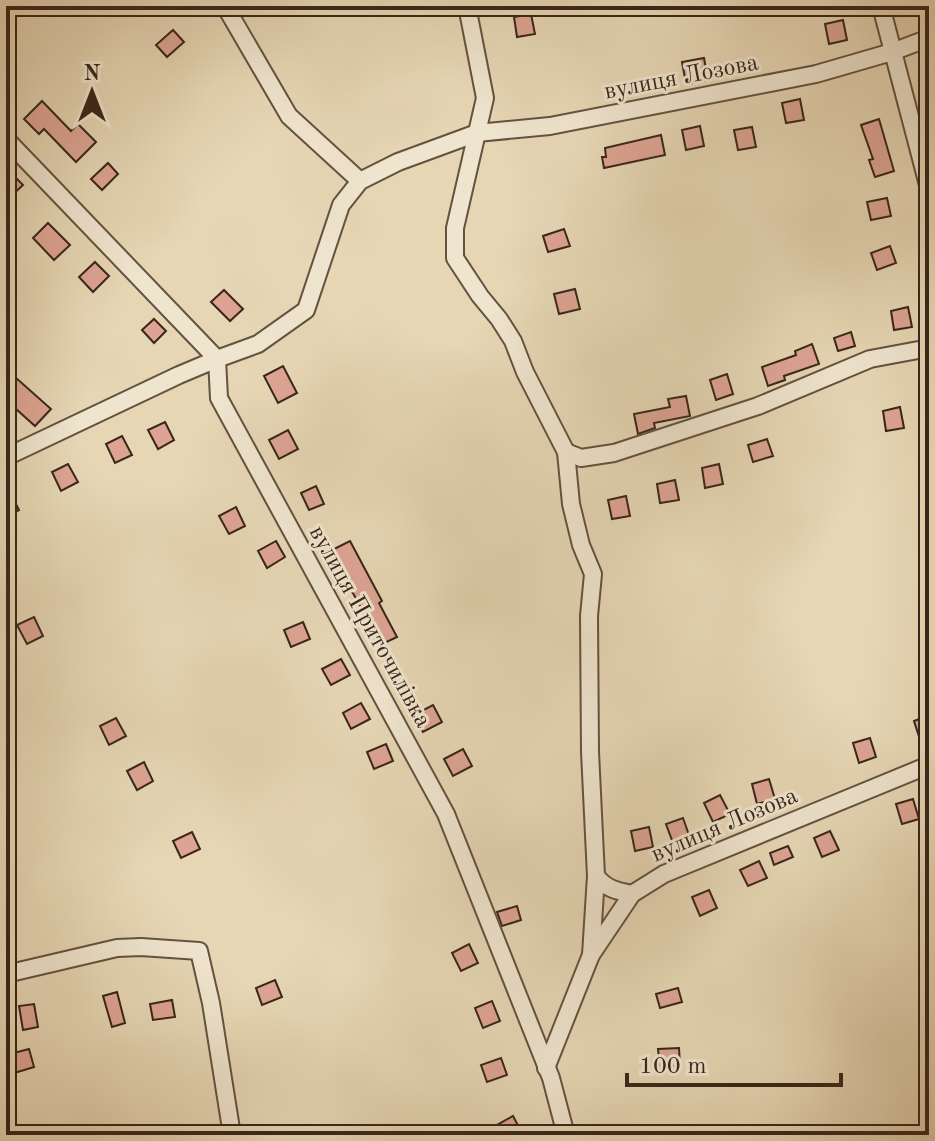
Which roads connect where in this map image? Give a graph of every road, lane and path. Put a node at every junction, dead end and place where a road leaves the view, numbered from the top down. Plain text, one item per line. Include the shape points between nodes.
1 (225, 6) edge
2 (467, 6) edge
3 (881, 6) edge
4 (929, 38) edge
5 (892, 52) junction
6 (477, 133) junction
7 (6, 139) edge
8 (360, 181) junction
9 (929, 189) edge
10 (929, 348) edge
11 (217, 359) junction
12 (566, 452) junction
13 (7, 455) edge
14 (929, 765) edge
15 (596, 876) junction
16 (632, 894) junction
17 (591, 955) junction
18 (6, 974) edge
19 (546, 1068) junction
20 (232, 1135) edge
21 (566, 1135) edge

1 - 8 street via 289,116
2 - 6 street via 485,98
3 - 5 street
4 - 5 street, вулиця Лозова
5 - 6 street, вулиця Лозова via 816,74 550,126
5 - 9 street
6 - 8 street, вулиця Лозова
6 - 12 street via 455,228 455,258 513,341
7 - 11 street
8 - 11 street via 341,205 306,310 258,344
10 - 12 street via 870,359 758,406 614,453 581,458
11 - 13 street
11 - 19 street, вулиця Приточилівка via 219,398 446,814
12 - 15 street via 571,504 593,574 590,752
14 - 16 street, вулиця Лозова via 664,874
15 - 16 street via 602,885
15 - 17 street
16 - 17 street, вулиця Лозова
17 - 19 street, вулиця Лозова
18 - 20 street via 117,948 199,951
19 - 21 street, вулиця Приточилівка

